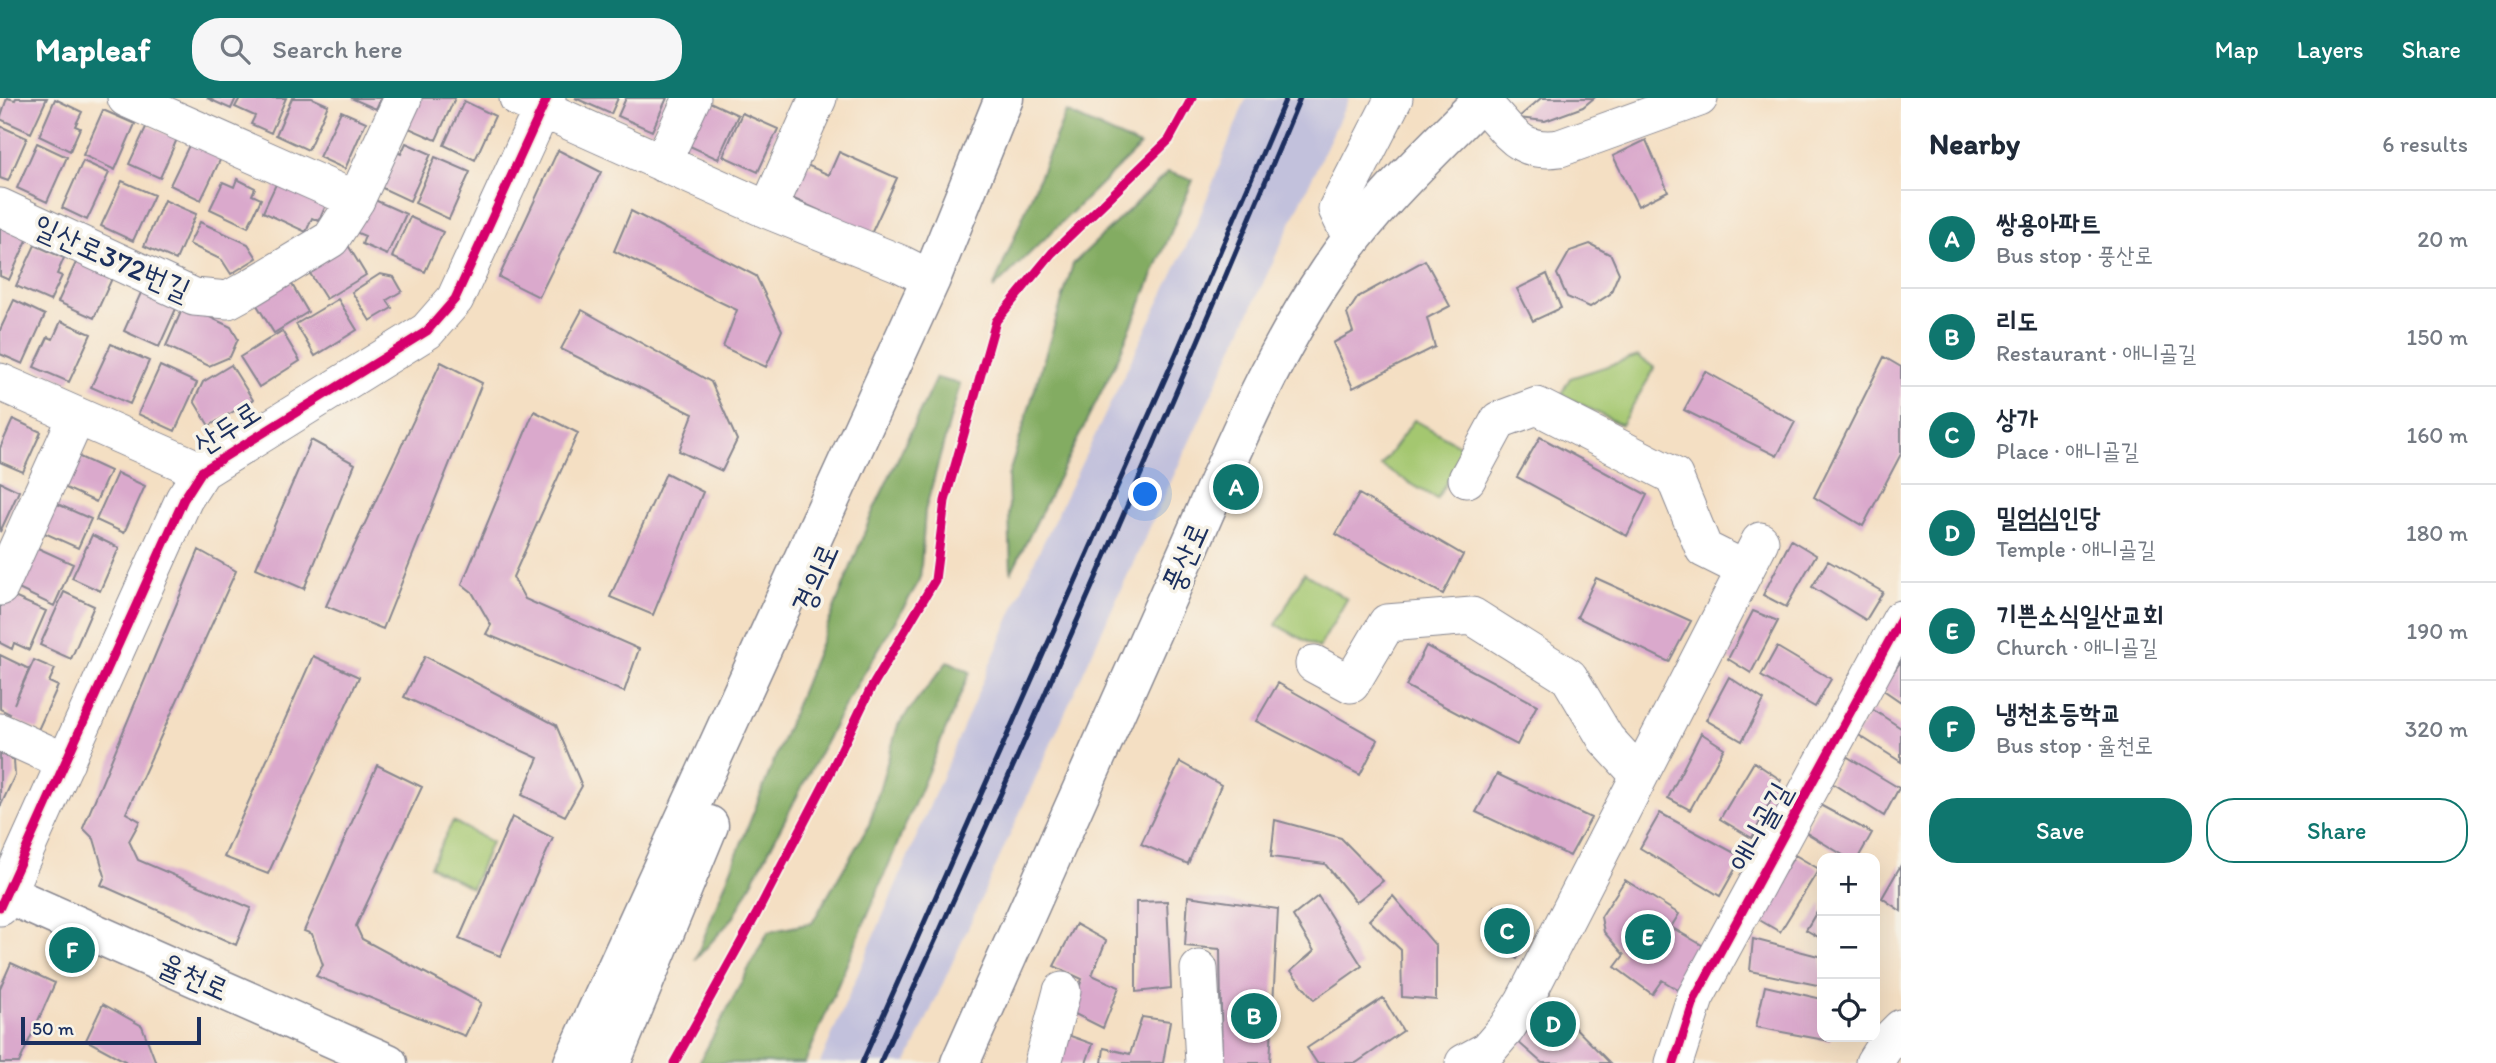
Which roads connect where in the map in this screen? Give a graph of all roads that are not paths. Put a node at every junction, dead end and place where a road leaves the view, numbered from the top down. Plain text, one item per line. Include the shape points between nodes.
1 (126, 98) edge
2 (403, 98) edge
3 (692, 98) edge
4 (818, 98) edge
5 (1004, 98) edge
6 (1031, 98) edge
7 (1394, 98) edge
8 (1699, 98) edge
9 (1480, 99) edge
10 (536, 102) edge
11 (662, 163) junction
12 (356, 200) junction
13 (0, 207) edge
14 (768, 210) junction
15 (1352, 240) junction
16 (931, 279) junction
17 (0, 382) edge
18 (77, 416) junction
19 (202, 471) junction
20 (1467, 479) dead end
21 (3, 574) edge
22 (1901, 618) edge
23 (1314, 664) dead end
24 (0, 732) edge
25 (66, 762) junction
26 (1639, 775) junction
27 (2, 897) edge
28 (1199, 969) dead end
29 (1062, 991) dead end
30 (1901, 1028) edge
31 (388, 1063) edge
32 (573, 1063) edge
33 (611, 1063) edge
34 (960, 1063) edge
35 (1043, 1063) edge
36 (1205, 1063) edge
37 (1464, 1063) edge
38 (1674, 1063) edge
39 (1874, 1063) edge

1 - 12 street
2 - 12 street, 일산로372번길
3 - 11 street
4 - 14 street
5 - 16 main road, 경의로
6 - 33 main road, 경의로 via 757,708
7 - 15 street via 1337,209
8 - 9 street via 1541,151 1522,145
9 - 15 main road, 풍산로
10 - 11 street
10 - 19 street, 산두로 via 455,299 427,331
11 - 14 street
12 - 13 street, 일산로372번길 via 331,239 228,300 194,297
14 - 16 street
15 - 34 main road, 풍산로 via 1302,312 1265,379
16 - 32 main road, 경의로
17 - 18 street
18 - 19 street
18 - 21 street
19 - 25 street, 산두로 via 184,499
20 - 26 street via 1499,420 1537,406 1674,477 1704,549 1752,555
22 - 38 street, 애니골길 via 1695,998
23 - 26 street via 1351,684 1387,623 1472,616 1569,677 1606,739
24 - 25 street
25 - 27 street, 산두로
26 - 37 street via 1506,1030 1488,1050
27 - 31 main road, 율천로
28 - 36 street
29 - 35 street
30 - 39 street

